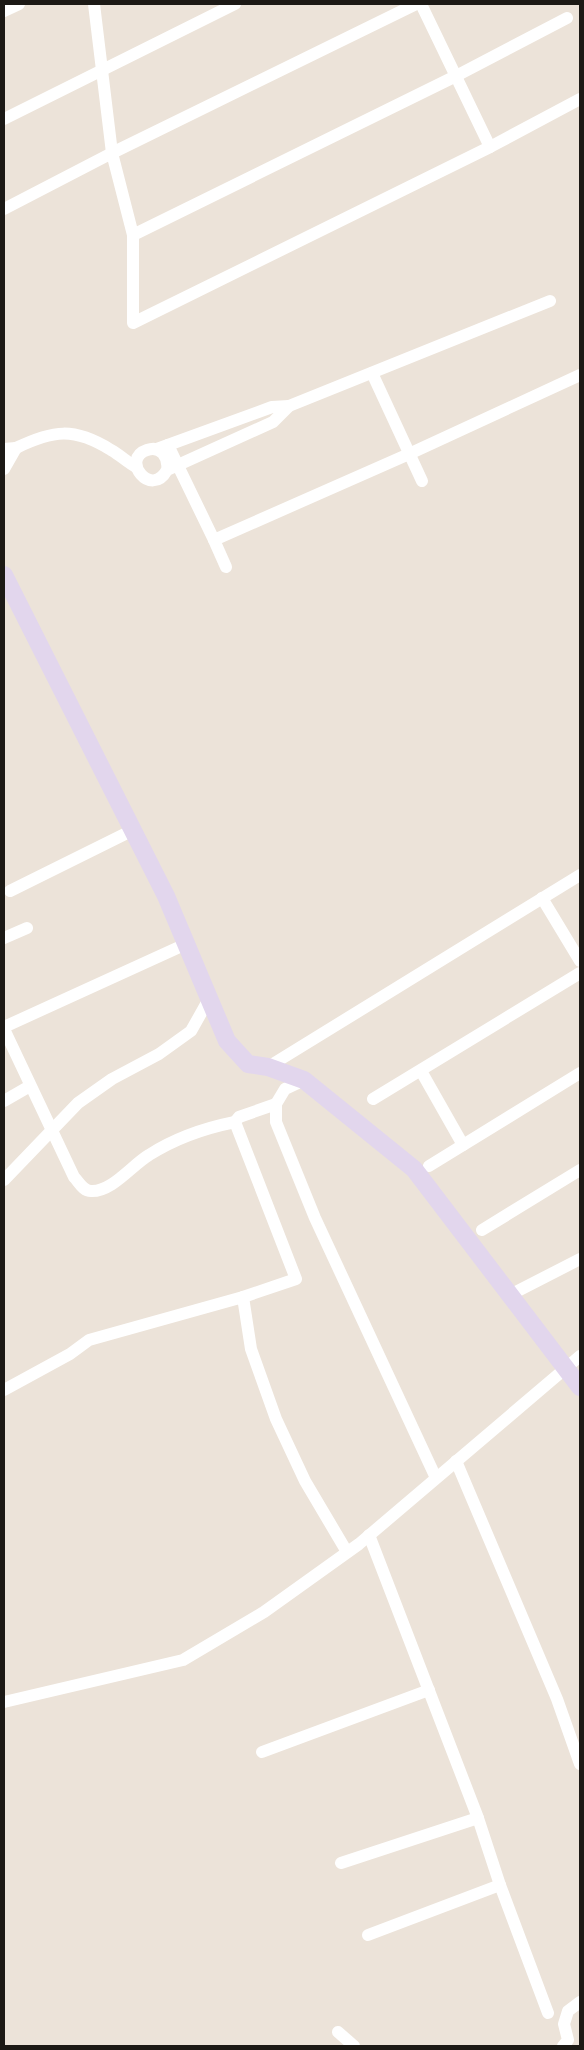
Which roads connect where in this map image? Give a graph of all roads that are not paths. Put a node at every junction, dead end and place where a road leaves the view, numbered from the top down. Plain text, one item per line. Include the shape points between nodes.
1 (19, 4) edge
2 (94, 4) edge
3 (235, 4) edge
4 (416, 4) edge
5 (421, 4) edge
6 (4, 11) edge
7 (567, 18) dead end
8 (102, 71) junction
9 (456, 76) junction
10 (580, 99) edge
11 (4, 119) edge
12 (490, 147) junction
13 (112, 153) junction
14 (4, 209) edge
15 (133, 234) junction
16 (550, 302) dead end
17 (372, 373) junction
18 (580, 375) edge
19 (289, 406) junction
20 (162, 447) junction
21 (10, 449) edge
22 (409, 454) junction
23 (136, 467) junction
24 (4, 468) edge
25 (172, 468) junction
26 (422, 481) dead end
27 (214, 540) junction
28 (226, 567) dead end
29 (6, 585) edge
30 (133, 830) junction
31 (580, 875) edge
32 (10, 891) dead end
33 (542, 898) junction
34 (27, 928) dead end
35 (4, 938) edge
36 (186, 944) junction
37 (580, 961) edge
38 (580, 973) edge
39 (209, 999) junction
40 (4, 1028) edge
41 (268, 1067) junction
42 (421, 1071) junction
43 (580, 1073) edge
44 (304, 1080) junction
45 (30, 1086) junction
46 (373, 1100) dead end
47 (4, 1101) edge
48 (276, 1104) junction
49 (235, 1122) junction
50 (52, 1131) junction
51 (463, 1145) junction
52 (430, 1166) dead end
53 (580, 1170) edge
54 (4, 1180) edge
55 (482, 1230) dead end
56 (580, 1259) edge
57 (510, 1295) junction
58 (243, 1296) junction
59 (580, 1356) edge
60 (566, 1368) junction
61 (580, 1386) edge
62 (4, 1390) edge
63 (456, 1461) junction
64 (436, 1478) junction
65 (369, 1535) junction
66 (347, 1552) junction
67 (429, 1690) junction
68 (4, 1702) edge
69 (262, 1752) dead end
70 (580, 1764) edge
71 (478, 1818) junction
72 (341, 1863) dead end
73 (500, 1886) junction
74 (368, 1934) dead end
75 (580, 2002) edge
76 (548, 2013) dead end
77 (338, 2032) dead end
78 (354, 2046) edge
79 (563, 2046) edge

1 - 6 street
2 - 8 street
3 - 8 street
4 - 13 street
5 - 9 street
7 - 9 street
8 - 11 street
8 - 13 street
9 - 12 street
9 - 15 street
10 - 12 street
12 - 15 street via 133,323
13 - 14 street
13 - 15 street
16 - 17 street
17 - 19 street
17 - 22 street
18 - 22 street
19 - 20 street via 272,407
19 - 25 street via 273,422
20 - 23 street via 146,450 138,456
20 - 25 street via 161,452
21 - 23 street via 63,433 88,438
21 - 24 street
22 - 26 street
22 - 27 street
23 - 25 street via 141,476 151,480 160,478
25 - 27 street
27 - 28 street
29 - 30 street
30 - 32 street
30 - 36 street
31 - 33 street
33 - 37 street
33 - 41 street
34 - 35 street
36 - 39 street
36 - 40 street
38 - 42 street
39 - 41 street via 227,1041 248,1064
39 - 50 street via 191,1030 159,1054 112,1079 78,1103
40 - 45 street
41 - 44 street
42 - 46 street
42 - 51 street
43 - 51 street
44 - 48 street via 285,1089
44 - 57 street via 414,1169
45 - 47 street
45 - 50 street
48 - 49 street via 239,1117
48 - 64 street via 276,1122 292,1165
49 - 50 street via 181,1138 148,1155 120,1180 91,1191 83,1188 74,1177
49 - 58 street via 296,1279
50 - 54 street
51 - 52 street
53 - 55 street
56 - 57 street
57 - 60 street
58 - 62 street via 89,1340
58 - 66 street via 251,1349 276,1419 305,1481
59 - 60 street
60 - 61 street
60 - 63 street
63 - 64 street
63 - 70 street
64 - 65 street
65 - 66 street
65 - 67 street
66 - 68 street via 264,1612 183,1660
67 - 69 street
67 - 71 street
71 - 72 street
71 - 73 street
73 - 74 street
73 - 76 street
75 - 79 street via 568,2011 564,2024 568,2040
77 - 78 street

